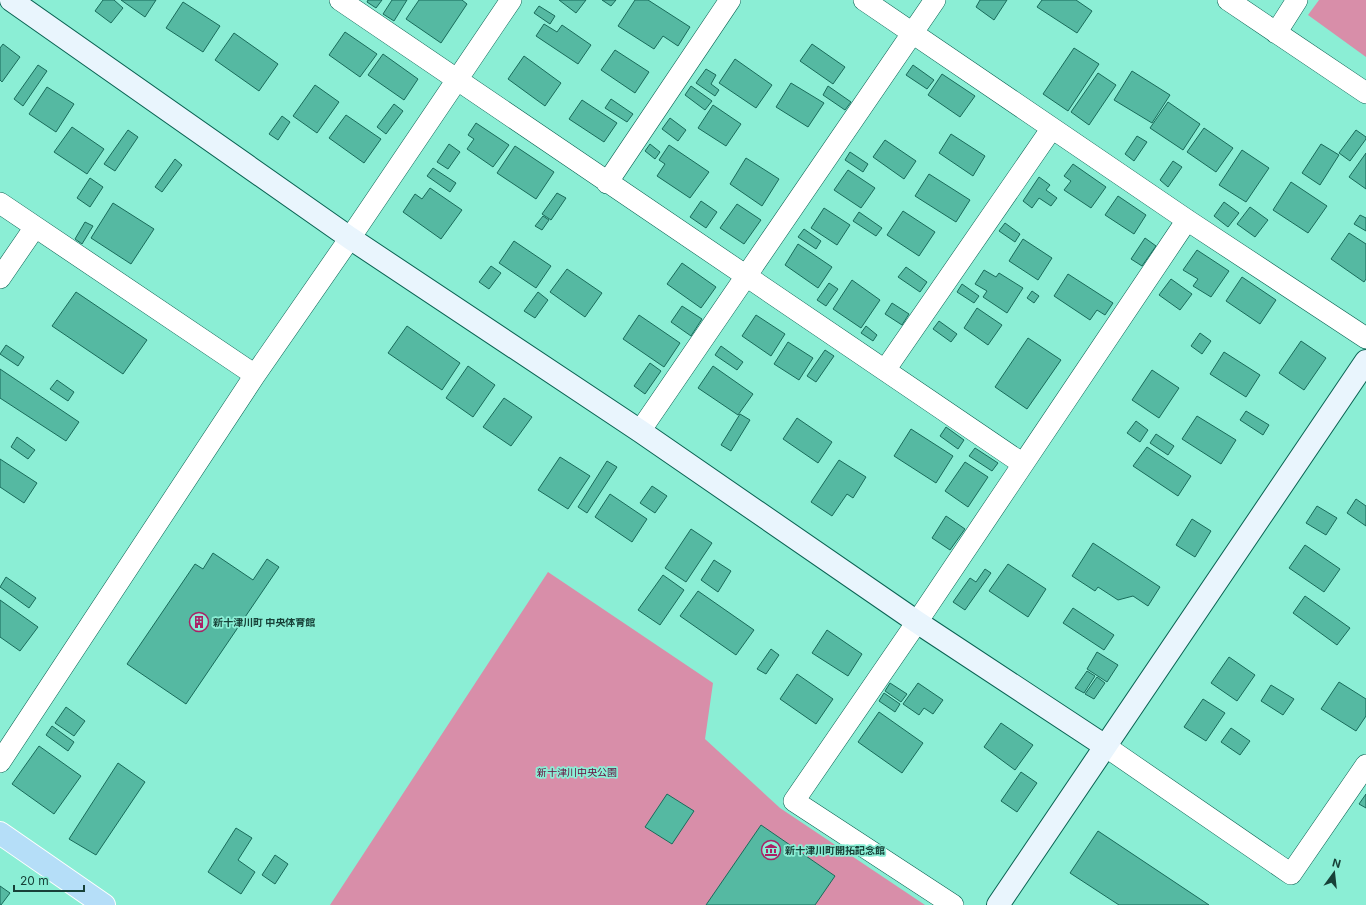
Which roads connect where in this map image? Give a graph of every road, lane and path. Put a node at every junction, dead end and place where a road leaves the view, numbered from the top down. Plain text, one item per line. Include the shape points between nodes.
1 (11, 0) edge
2 (340, 0) edge
3 (511, 0) edge
4 (730, 0) edge
5 (864, 0) edge
6 (935, 0) edge
7 (1228, 0) edge
8 (1297, 0) edge
9 (912, 33) junction
10 (1276, 33) junction
11 (457, 80) junction
12 (1366, 93) edge
13 (1052, 128) junction
14 (607, 183) junction
15 (0, 203) edge
16 (1187, 220) junction
17 (35, 227) junction
18 (350, 238) junction
19 (746, 276) junction
20 (0, 278) edge
21 (1366, 338) edge
22 (1366, 361) edge
23 (885, 370) junction
24 (255, 375) junction
25 (640, 431) junction
26 (1023, 464) junction
27 (917, 622) junction
28 (1105, 746) junction
29 (0, 762) edge
30 (1366, 765) edge
31 (0, 833) edge
32 (104, 905) edge
33 (953, 905) edge
34 (998, 905) edge

1 - 18 street
2 - 11 street
3 - 11 street
4 - 14 street
5 - 9 street
6 - 9 street
7 - 10 street
8 - 10 street
9 - 13 street
9 - 19 street
10 - 12 street
11 - 14 street
11 - 18 street
13 - 16 street
13 - 23 street
14 - 19 street
15 - 17 street
16 - 21 street
16 - 26 street
17 - 20 street
17 - 24 street
18 - 24 street
18 - 25 street
19 - 23 street
19 - 25 street
22 - 28 street
23 - 26 street
24 - 29 street
25 - 27 street
26 - 27 street
27 - 28 street
27 - 33 street via 794,801
28 - 30 street via 1291,874
28 - 34 street
31 - 32 highway

